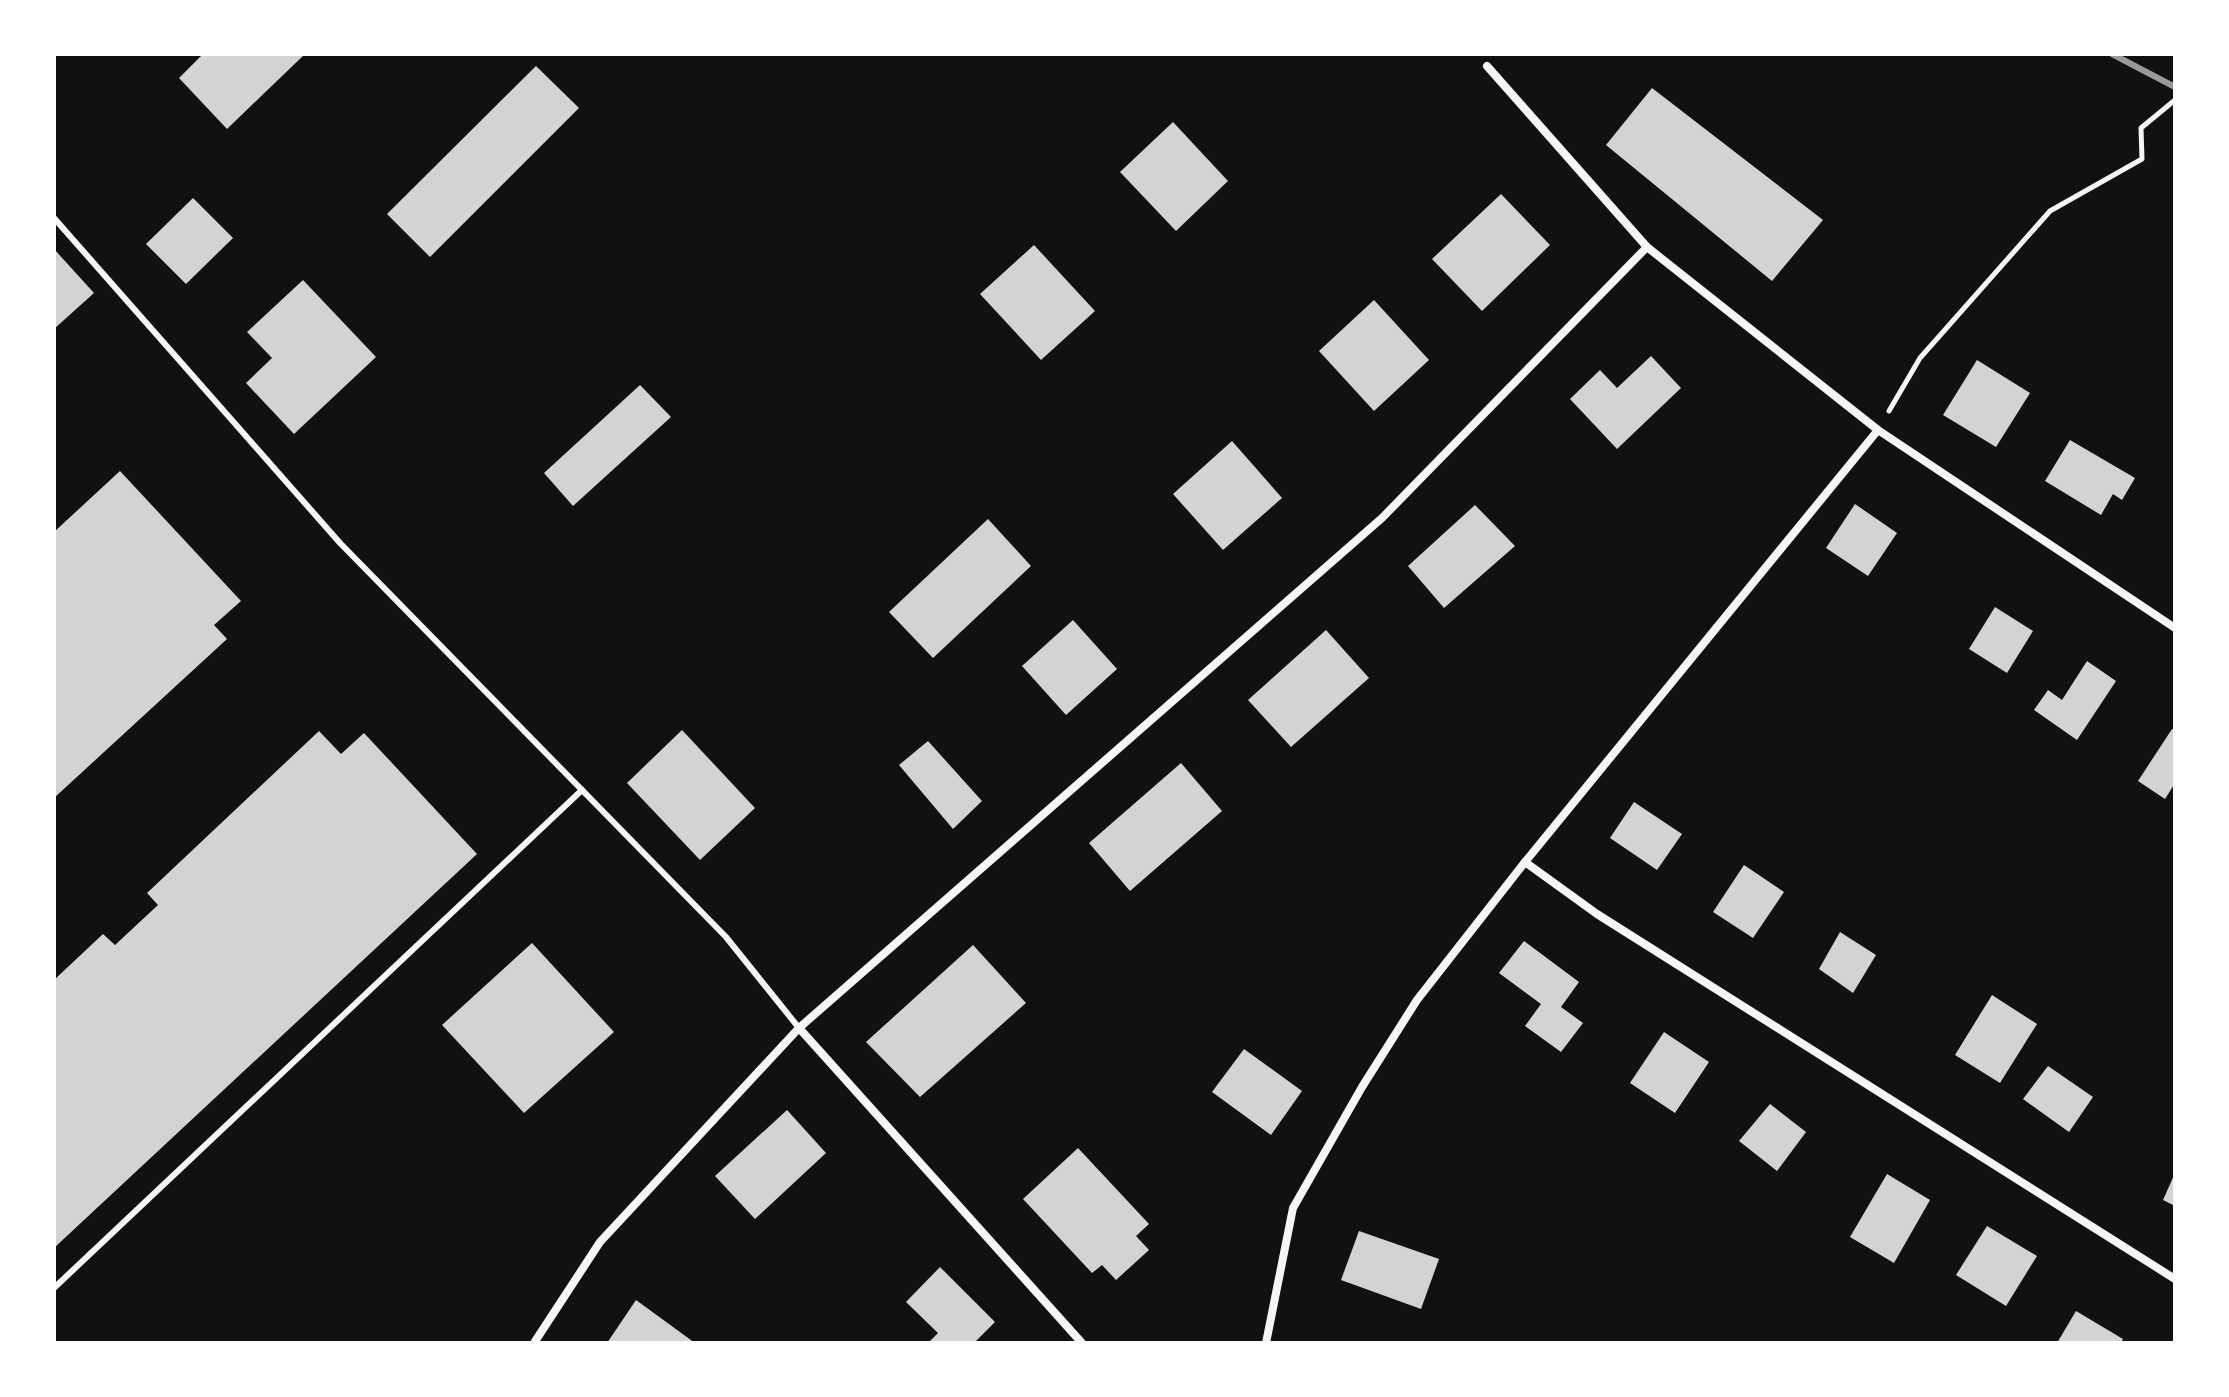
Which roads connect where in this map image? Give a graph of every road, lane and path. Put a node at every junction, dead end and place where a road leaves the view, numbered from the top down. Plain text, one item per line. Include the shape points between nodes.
1 (1487, 66) dead end
2 (2175, 100) edge
3 (54, 218) edge
4 (1647, 247) junction
5 (1878, 430) junction
6 (2175, 628) edge
7 (582, 790) junction
8 (1525, 862) junction
9 (799, 1028) junction
10 (2175, 1279) edge
11 (54, 1288) edge
12 (534, 1343) edge
13 (1082, 1343) edge
14 (1266, 1343) edge

1 - 4 street
2 - 5 path via 2141,128 2142,159 2050,211 1920,358
3 - 7 lane via 340,543
4 - 5 street
4 - 9 street via 1382,518
5 - 6 street
5 - 8 street
7 - 9 lane via 726,937
7 - 11 lane
8 - 10 street via 1597,914
8 - 14 street via 1417,1000 1293,1208
9 - 12 street via 600,1242
9 - 13 street

